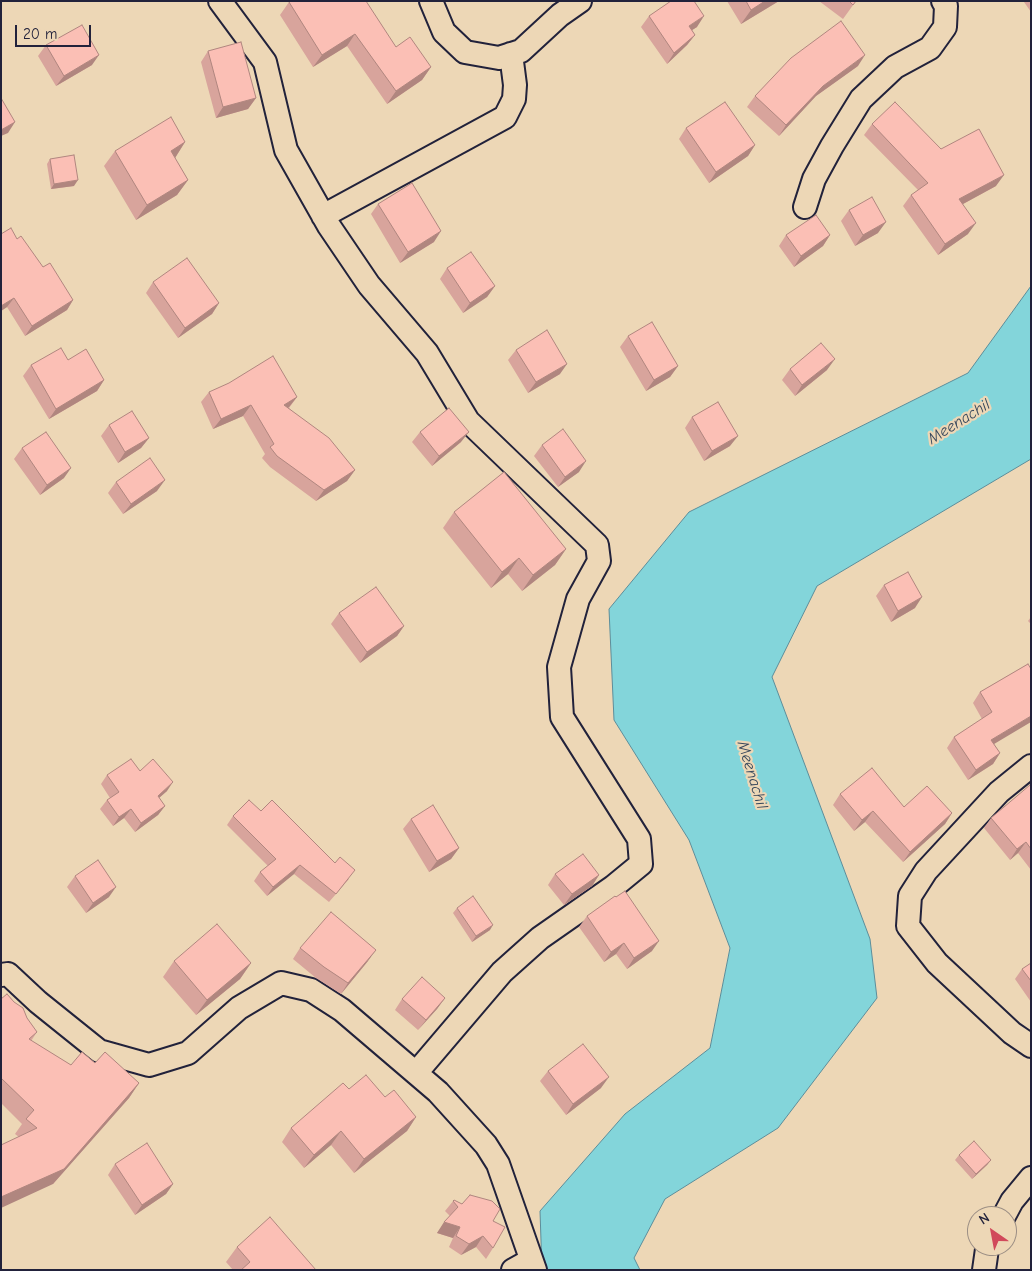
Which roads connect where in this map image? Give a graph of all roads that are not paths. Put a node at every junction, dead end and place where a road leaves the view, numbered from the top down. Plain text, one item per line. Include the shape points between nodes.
1 (220, 1) edge
2 (431, 1) edge
3 (580, 1) edge
4 (943, 1) edge
5 (511, 54) junction
6 (805, 206) dead end
7 (323, 216) junction
8 (1031, 766) edge
9 (1, 975) edge
10 (1031, 1046) edge
11 (416, 1073) junction
12 (1031, 1178) edge
13 (1010, 1206) edge
14 (986, 1256) edge
15 (526, 1267) edge
16 (984, 1270) edge

1 - 7 street via 265,62 286,150
2 - 5 street via 444,32 465,52 499,58
3 - 5 street via 521,51
4 - 6 street via 946,6 944,27 930,48 895,67 861,99 814,179
5 - 7 street via 514,99 505,116
7 - 11 street via 369,285 427,353 468,421 597,545 600,561 578,599 559,667 562,717 639,839 641,864 614,887 540,938 502,972
8 - 10 street via 999,792 926,871 910,896 908,926 937,963 1012,1033
9 - 11 street via 8,974 99,1051 149,1065 188,1053 238,1008 281,983 311,990 342,1010
11 - 15 street via 438,1092 486,1145 498,1164
12 - 13 street
14 - 16 street

